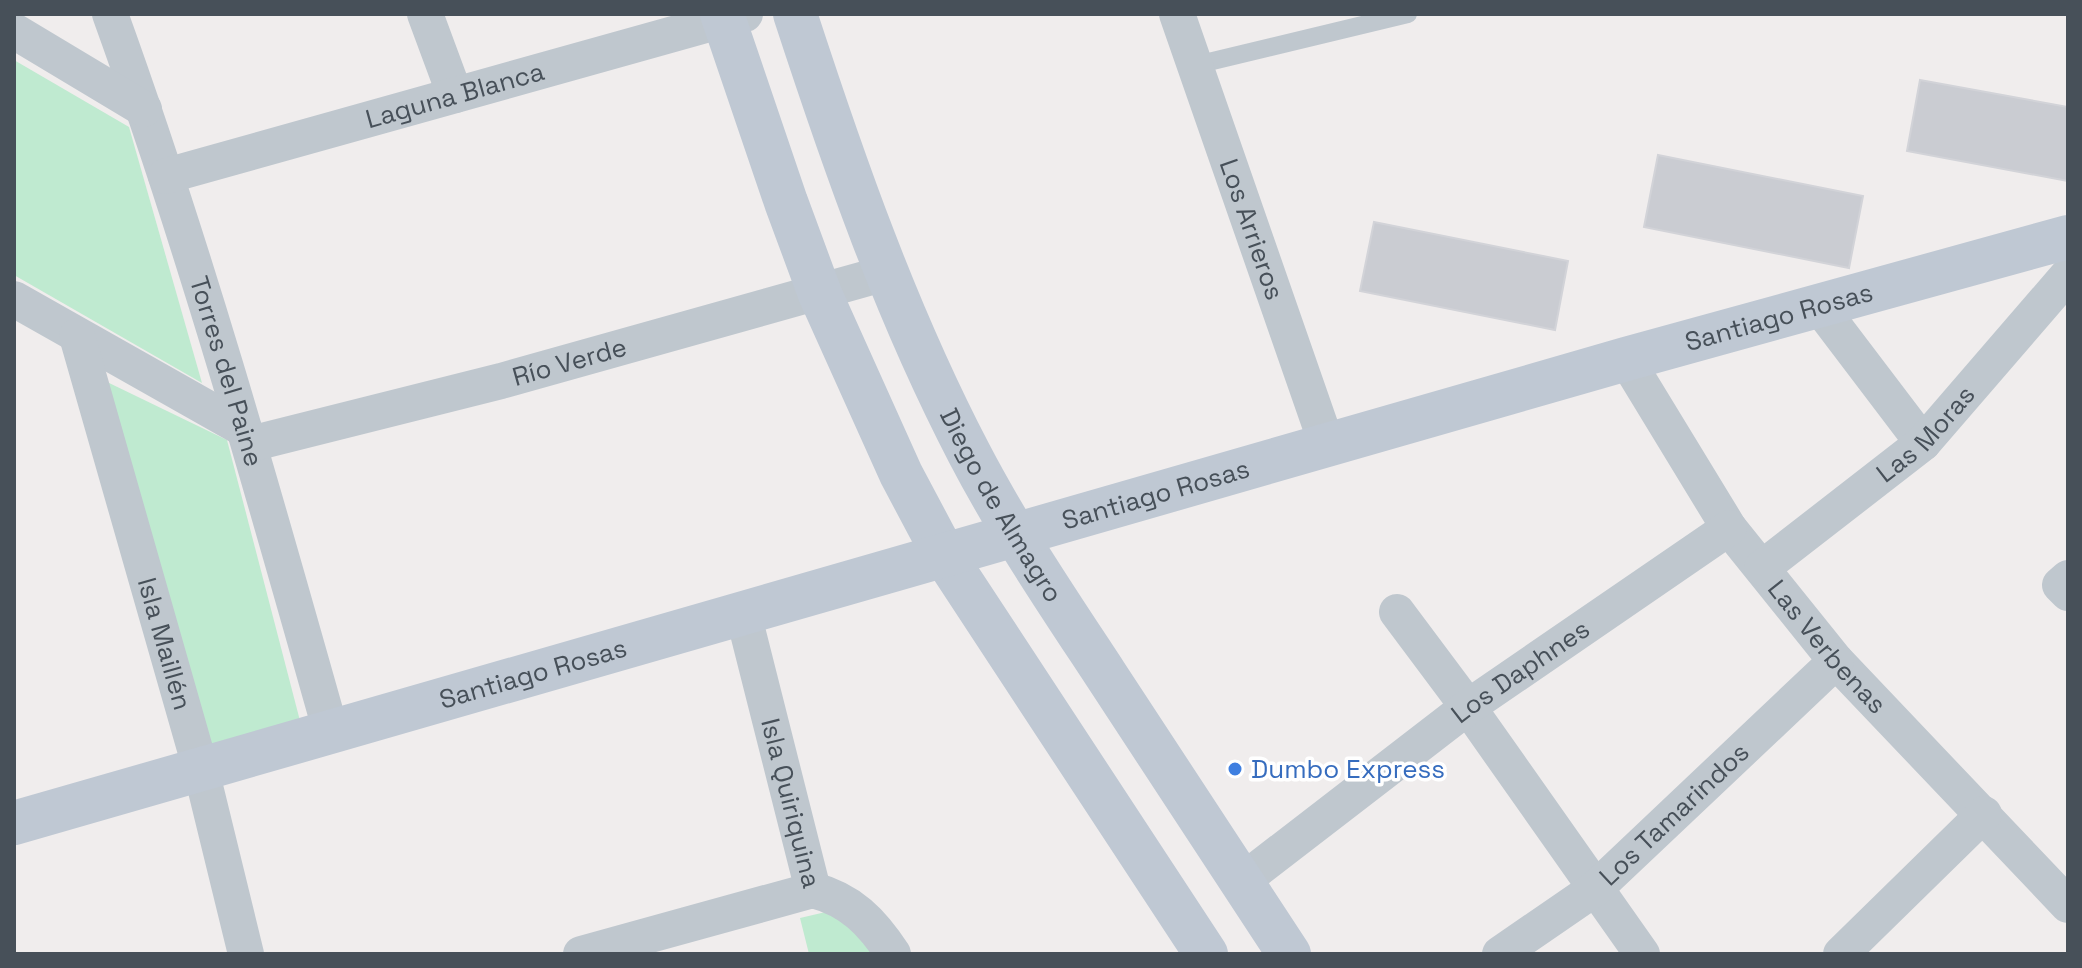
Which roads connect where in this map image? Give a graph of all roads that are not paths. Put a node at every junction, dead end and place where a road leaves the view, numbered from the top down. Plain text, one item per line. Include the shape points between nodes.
1 (110, 14) edge
2 (425, 14) edge
3 (795, 14) edge
4 (1177, 14) edge
5 (1408, 14) edge
6 (731, 16) edge
7 (14, 31) edge
8 (1196, 65) junction
9 (455, 95) junction
10 (144, 109) junction
11 (166, 176) junction
12 (2068, 237) edge
13 (886, 273) junction
14 (2068, 275) edge
15 (820, 294) junction
16 (14, 299) edge
17 (1819, 306) junction
18 (77, 336) junction
19 (1626, 359) junction
20 (247, 437) junction
21 (1923, 443) junction
22 (1327, 445) junction
23 (1729, 528) junction
24 (1014, 535) junction
25 (944, 555) junction
26 (1762, 568) junction
27 (1397, 612) dead end
28 (743, 613) junction
29 (1836, 661) junction
30 (1468, 707) junction
31 (331, 732) junction
32 (201, 770) junction
33 (1984, 814) junction
34 (14, 823) edge
35 (1241, 882) junction
36 (1596, 888) junction
37 (813, 890) junction
38 (2068, 905) edge
39 (246, 954) edge
40 (581, 954) edge
41 (893, 954) edge
42 (1206, 954) edge
43 (1289, 954) edge
44 (1500, 954) edge
45 (1642, 954) edge
46 (1841, 954) edge

1 - 10 street, Torres del Paine
2 - 9 street
3 - 13 street, Diego de Almagro
4 - 8 street, Los Arrieros
5 - 8 lane
6 - 9 street, Laguna Blanca
6 - 15 street via 781,189
7 - 10 street
8 - 22 street, Los Arrieros
9 - 11 street, Laguna Blanca
10 - 11 street, Torres del Paine
11 - 20 street, Torres del Paine
12 - 17 street, Santiago Rosas
13 - 15 street, Río Verde
13 - 24 street, Diego de Almagro via 969,453
14 - 21 street, Las Moras
15 - 20 street, Río Verde via 501,381
15 - 25 street via 901,474
16 - 18 street
17 - 19 street, Santiago Rosas
17 - 21 street
18 - 20 street
18 - 32 street, Isla Maillén
19 - 22 street, Santiago Rosas
19 - 23 street, Las Verbenas
20 - 31 street, Torres del Paine
21 - 26 street, Las Moras
22 - 24 street, Santiago Rosas
23 - 26 street, Las Verbenas
23 - 30 street, Los Daphnes
24 - 25 street, Santiago Rosas
24 - 35 street, Diego de Almagro
25 - 28 street, Santiago Rosas
25 - 42 street
26 - 29 street, Las Verbenas
27 - 30 street
28 - 31 street, Santiago Rosas
28 - 37 street, Isla Quiriquina
29 - 33 street, Las Verbenas
29 - 36 street, Los Tamarindos
30 - 35 street, Los Daphnes
30 - 36 street
31 - 32 street, Santiago Rosas
32 - 34 street, Santiago Rosas
32 - 39 street, Isla Maillén
33 - 38 street, Las Verbenas
33 - 46 street
35 - 43 street, Diego de Almagro
36 - 44 street, Los Tamarindos
36 - 45 street
37 - 40 street
37 - 41 street, Isla Quiriquina via 860,912

